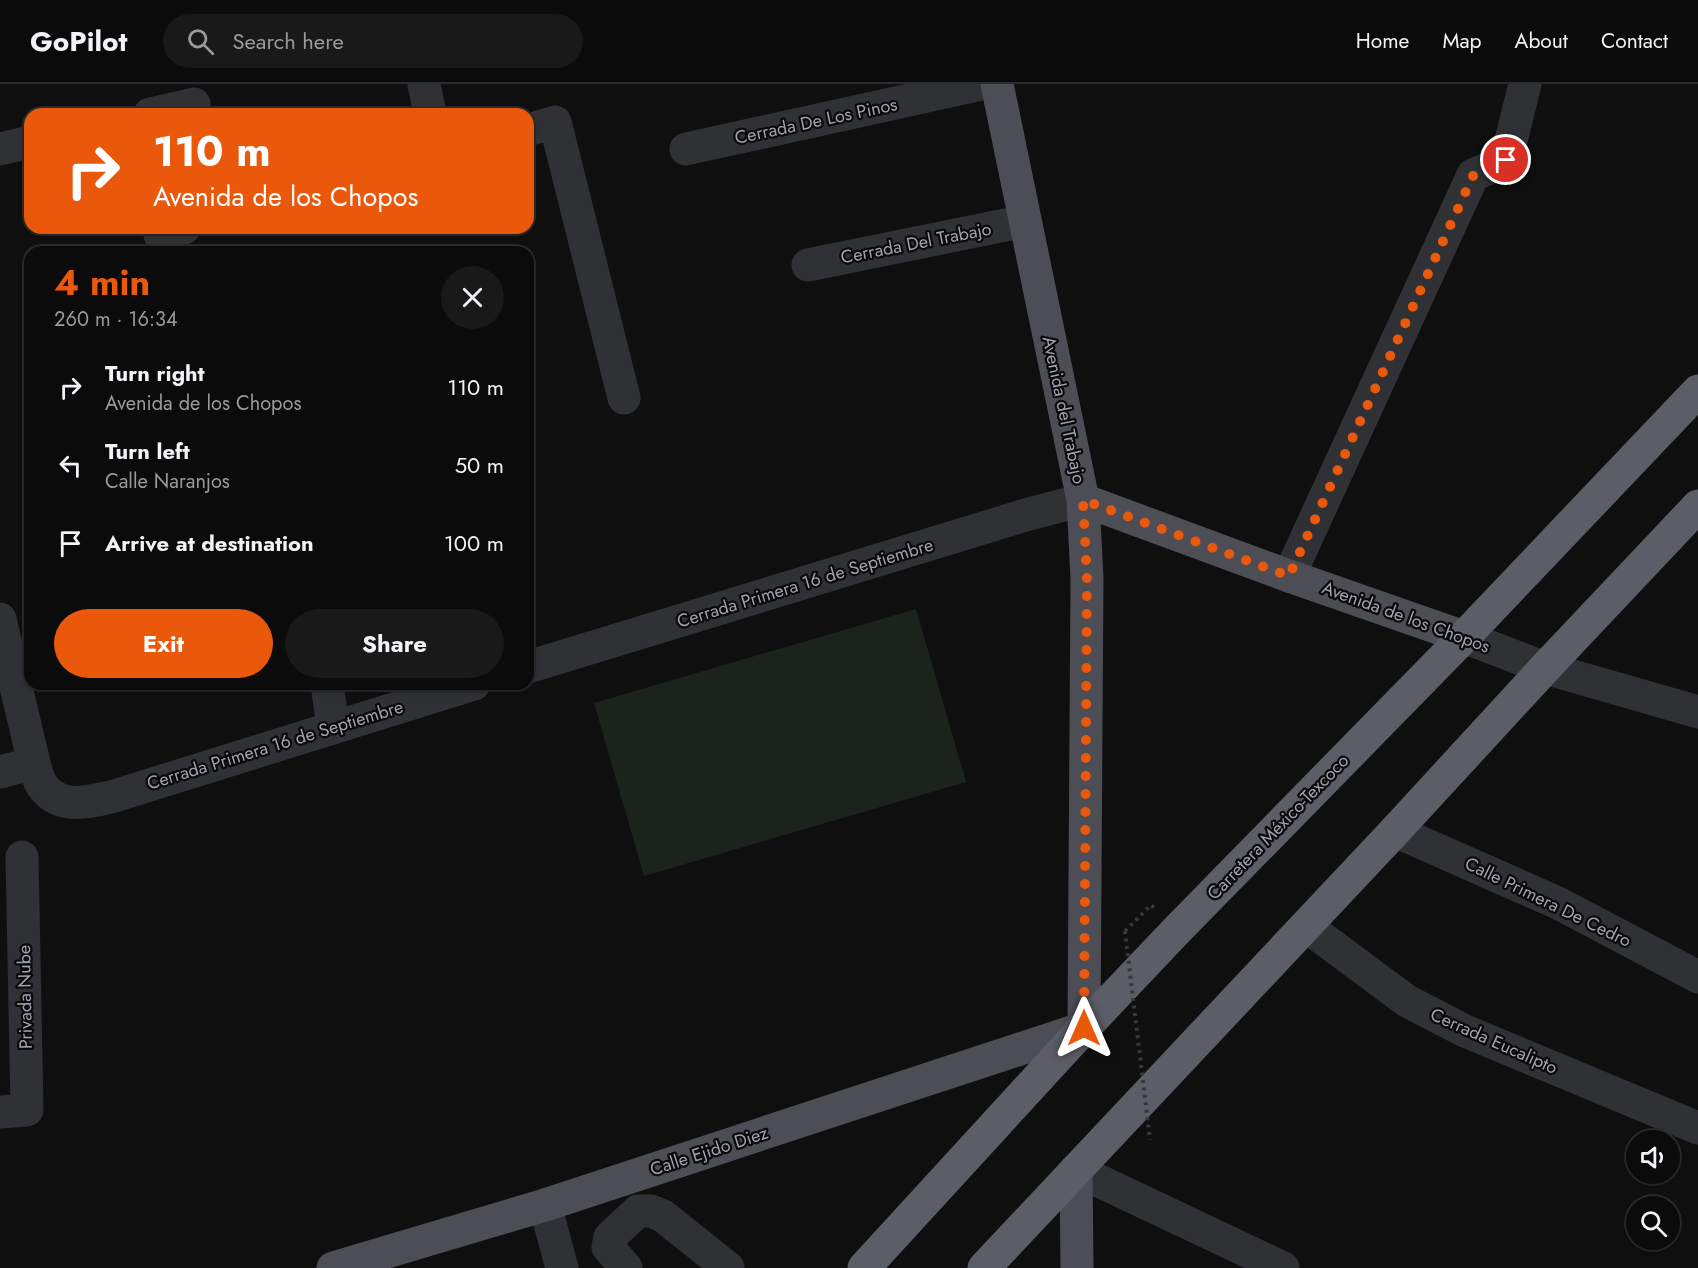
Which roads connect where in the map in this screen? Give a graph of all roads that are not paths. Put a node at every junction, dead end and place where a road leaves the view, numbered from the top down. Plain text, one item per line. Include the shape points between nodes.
1 (424, 84) edge
2 (982, 84) edge
3 (997, 84) edge
4 (1525, 84) edge
5 (194, 104) dead end
6 (176, 108) edge
7 (429, 108) edge
8 (534, 128) edge
9 (24, 143) edge
10 (0, 149) edge
11 (686, 149) dead end
12 (1025, 221) junction
13 (808, 265) dead end
14 (1698, 391) edge
15 (624, 398) dead end
16 (1083, 500) junction
17 (1698, 506) edge
18 (1289, 576) junction
19 (0, 619) edge
20 (1464, 638) junction
21 (534, 663) edge
22 (1545, 668) junction
23 (328, 690) edge
24 (454, 690) edge
25 (1698, 712) edge
26 (333, 727) junction
27 (34, 763) junction
28 (0, 772) edge
29 (1395, 831) junction
30 (22, 857) dead end
31 (1306, 926) junction
32 (1698, 977) edge
33 (1084, 1028) junction
34 (0, 1112) edge
35 (1698, 1128) edge
36 (1076, 1170) junction
37 (545, 1205) junction
38 (333, 1268) edge
39 (562, 1268) edge
40 (626, 1268) edge
41 (728, 1268) edge
42 (864, 1268) edge
43 (984, 1268) edge
44 (1077, 1268) edge
45 (1283, 1268) edge

1 - 7 street
2 - 11 street, Cerrada De Los Pinos
3 - 12 main road, Avenida del Trabajo
4 - 18 street via 1506,160 1473,176
5 - 6 street
8 - 15 street via 555,122
9 - 10 street
12 - 13 street, Cerrada Del Trabajo
12 - 16 main road, Avenida del Trabajo
14 - 20 highway, Carretera México-Texcoco
16 - 18 main road, Avenida de los Chopos
16 - 21 street, Cerrada Primera 16 de Septiembre
16 - 33 main road, Avenida del Trabajo via 1087,578
17 - 22 highway
18 - 20 main road, Avenida de los Chopos
19 - 27 street, Cerrada Primera 16 de Septiembre
20 - 22 street, Avenida de los Chopos
20 - 33 highway, Carretera México-Texcoco
22 - 25 street, Avenida de los Chopos
22 - 29 highway
23 - 26 street
24 - 26 street, Cerrada Primera 16 de Septiembre
26 - 27 street, Cerrada Primera 16 de Septiembre via 88,803 66,802 50,794
27 - 28 street
29 - 31 highway
29 - 32 street, Calle Primera De Cedro via 1558,903
30 - 34 street, Privada Nube via 27,1110
31 - 35 street, Cerrada Eucalipto via 1407,1001 1455,1026
31 - 36 highway
33 - 37 main road, Calle Ejido Diez
33 - 42 highway, Carretera México-Texcoco
36 - 43 highway
36 - 44 main road
36 - 45 street
37 - 38 main road, Calle Ejido Diez
37 - 39 street
40 - 41 street via 608,1247 610,1237 638,1211 651,1211 663,1216

